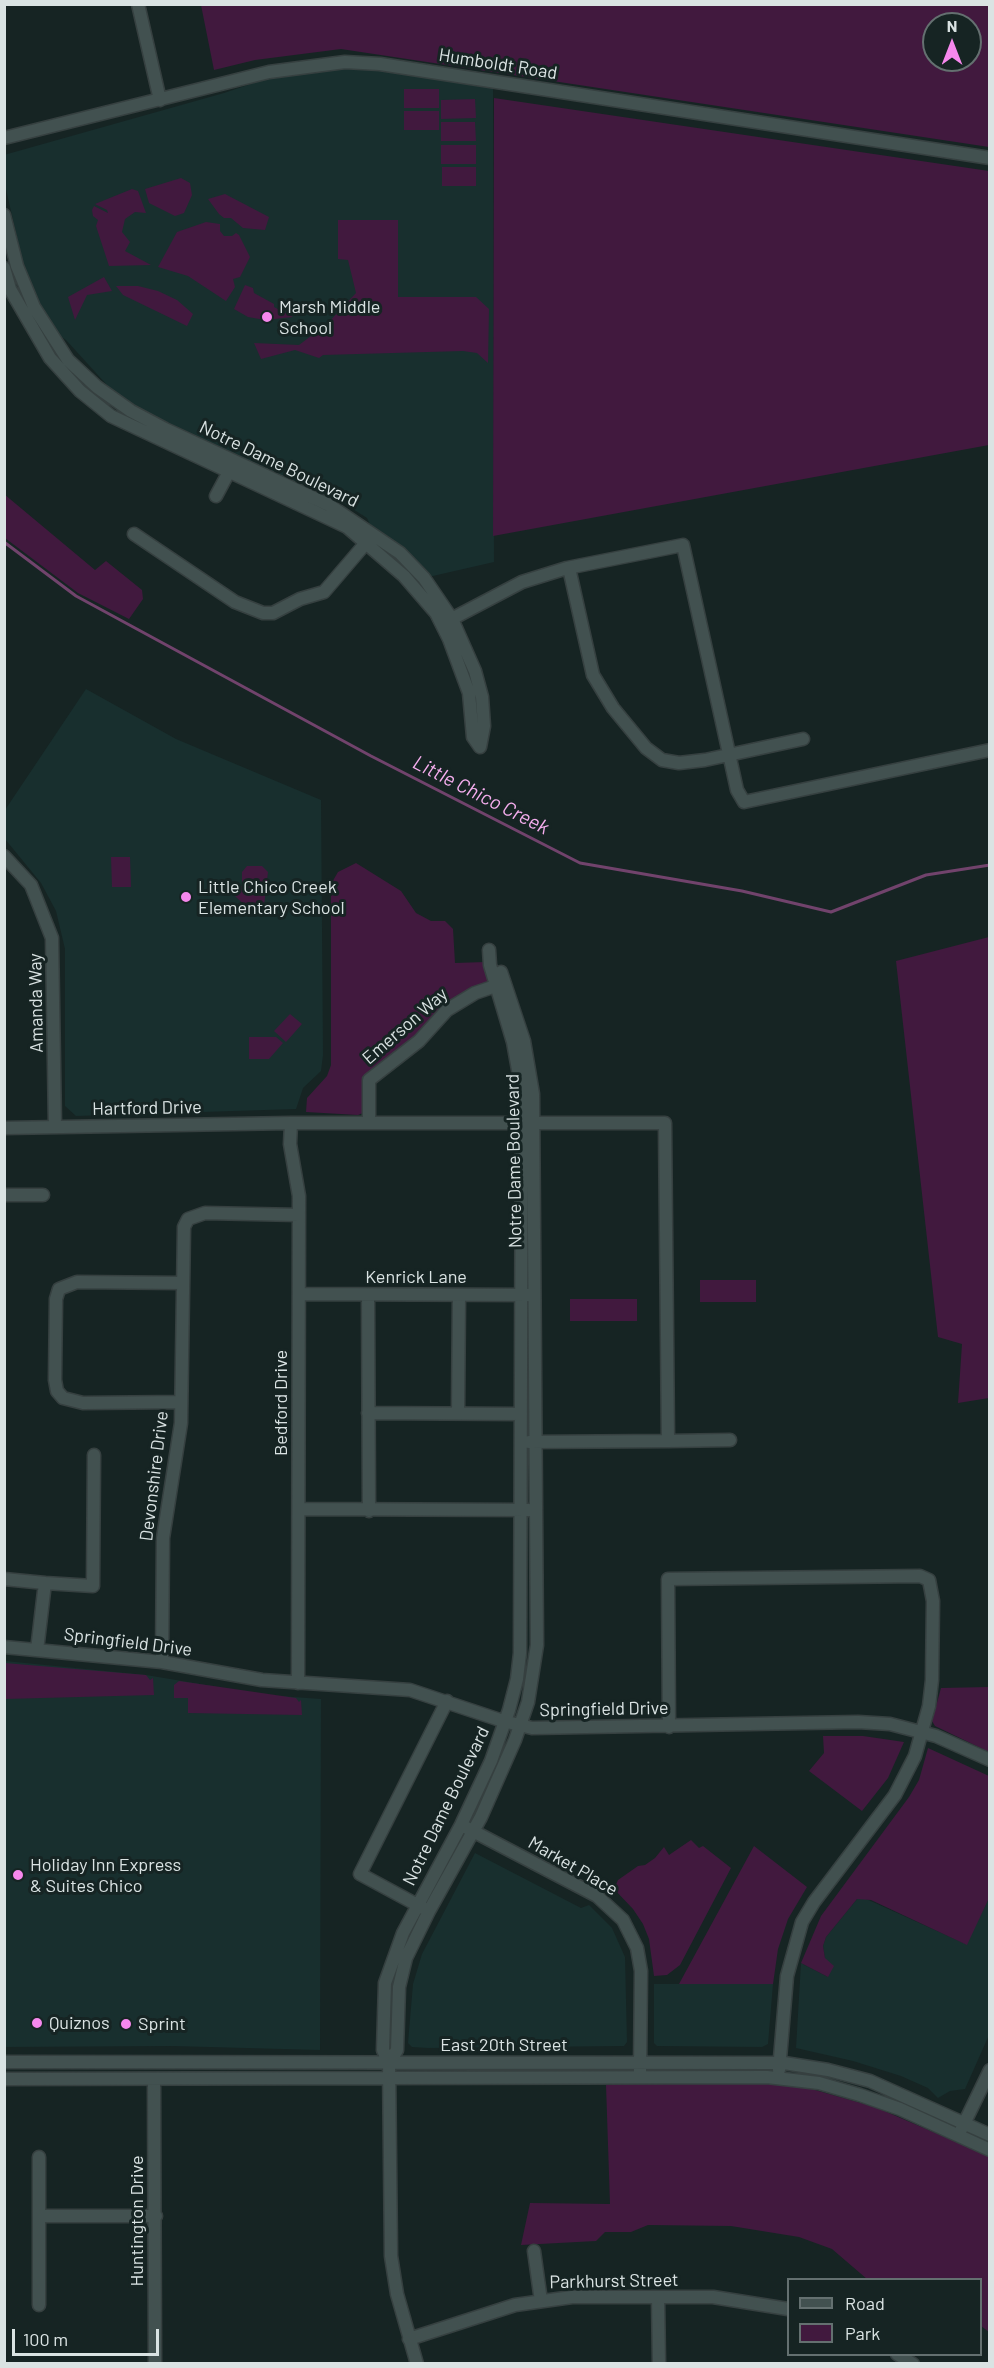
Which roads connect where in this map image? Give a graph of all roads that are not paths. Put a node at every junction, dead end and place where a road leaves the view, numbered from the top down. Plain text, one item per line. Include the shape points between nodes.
1 (138, 4) edge
2 (160, 100) junction
3 (4, 138) edge
4 (990, 158) edge
5 (4, 215) edge
6 (4, 268) edge
7 (231, 468) junction
8 (216, 496) dead end
9 (134, 534) dead end
10 (370, 538) junction
11 (569, 568) junction
12 (447, 621) junction
13 (803, 738) dead end
14 (990, 750) edge
15 (729, 755) junction
16 (4, 856) edge
17 (500, 984) joint
18 (291, 1123) junction
19 (369, 1123) junction
20 (528, 1123) junction
21 (55, 1127) junction
22 (4, 1128) edge
23 (4, 1195) edge
24 (43, 1195) dead end
25 (299, 1215) junction
26 (182, 1283) junction
27 (299, 1294) junction
28 (368, 1295) junction
29 (459, 1295) junction
30 (528, 1295) junction
31 (181, 1402) junction
32 (368, 1413) junction
33 (458, 1413) junction
34 (521, 1414) junction
35 (730, 1440) dead end
36 (668, 1441) junction
37 (521, 1442) junction
38 (535, 1442) junction
39 (94, 1455) dead end
40 (299, 1509) junction
41 (521, 1510) junction
42 (536, 1510) junction
43 (369, 1511) junction
44 (4, 1579) edge
45 (45, 1583) junction
46 (4, 1647) edge
47 (37, 1650) junction
48 (162, 1662) junction
49 (298, 1683) junction
50 (447, 1701) junction
51 (506, 1722) junction
52 (520, 1726) junction
53 (669, 1727) junction
54 (922, 1731) junction
55 (990, 1760) edge
56 (461, 1825) junction
57 (473, 1831) junction
58 (423, 1908) junction
59 (4, 2062) edge
60 (389, 2063) junction
61 (779, 2063) junction
62 (640, 2067) junction
63 (990, 2070) edge
64 (591, 2077) junction
65 (389, 2078) junction
66 (778, 2078) junction
67 (4, 2079) edge
68 (154, 2079) junction
69 (964, 2123) junction
70 (958, 2135) junction
71 (990, 2135) edge
72 (990, 2150) edge
73 (39, 2157) dead end
74 (39, 2216) junction
75 (156, 2216) junction
76 (534, 2251) dead end
77 (658, 2298) junction
78 (541, 2301) junction
79 (39, 2305) dead end
80 (787, 2308) edge
81 (409, 2339) junction
82 (899, 2356) edge
83 (155, 2364) edge
84 (417, 2364) edge
85 (658, 2364) edge
86 (913, 2364) edge

1 - 2 street
2 - 3 street, Humboldt Road
2 - 4 street, Humboldt Road via 307,65 380,64
5 - 7 street, Notre Dame Boulevard via 17,266 34,307 68,360 130,411
6 - 7 street, Notre Dame Boulevard via 10,289 50,358 80,391 111,416
7 - 8 street
7 - 10 street, Notre Dame Boulevard via 329,505
9 - 10 street via 235,602 263,613 273,613 324,592
10 - 12 street, Notre Dame Boulevard via 400,553 424,578
11 - 12 street via 522,582
11 - 15 street via 593,675 607,700 646,748 662,760 679,763
11 - 15 street via 683,545
12 - 12 street, Notre Dame Boulevard via 469,693 473,737 480,747 484,726 482,697 463,640
13 - 15 street
14 - 15 street via 744,802 739,797
16 - 21 street, Amanda Way via 31,885 52,938
17 - 19 street, Emerson Way via 447,1010 419,1041 369,1080
17 - 20 street, Notre Dame Boulevard
18 - 19 street, Hartford Drive
18 - 21 street, Hartford Drive
18 - 25 street, Bedford Drive
19 - 20 street, Hartford Drive
20 - 30 street, Notre Dame Boulevard
20 - 36 street, Hartford Drive via 665,1123
21 - 22 street, Hartford Drive
23 - 24 street
25 - 26 street via 196,1214 184,1227
25 - 27 street, Bedford Drive
26 - 31 street, Devonshire Drive
26 - 31 street, Devonshire Drive via 77,1282 59,1289 55,1380 63,1398 83,1403
27 - 28 street, Kenrick Lane
27 - 40 street, Bedford Drive
28 - 29 street, Kenrick Lane
28 - 32 street
29 - 30 street, Kenrick Lane
29 - 33 street
30 - 34 street, Notre Dame Boulevard
30 - 38 street, Notre Dame Boulevard
31 - 48 street, Devonshire Drive via 163,1538
32 - 33 street
32 - 43 street
33 - 34 street
34 - 37 street, Notre Dame Boulevard
35 - 36 street
36 - 38 street
37 - 38 street
37 - 41 street, Notre Dame Boulevard
38 - 42 street, Notre Dame Boulevard
39 - 45 street via 93,1586
40 - 43 street
40 - 49 street, Bedford Drive
41 - 42 street
41 - 43 street
41 - 51 street, Notre Dame Boulevard via 520,1653
42 - 52 street, Notre Dame Boulevard via 537,1645
44 - 45 street
45 - 47 street
46 - 47 street, Springfield Drive
47 - 48 street, Springfield Drive
48 - 49 street, Springfield Drive
49 - 50 street, Springfield Drive via 410,1690
50 - 51 street, Springfield Drive
50 - 58 street via 360,1874
51 - 52 street, Springfield Drive
51 - 56 street, Notre Dame Boulevard
52 - 53 street, Springfield Drive via 552,1730
52 - 57 street, Notre Dame Boulevard
53 - 54 street, Springfield Drive via 858,1722
53 - 54 street via 668,1579 920,1576 929,1580 933,1601 932,1680
54 - 55 street, Springfield Drive
54 - 61 street via 901,1786 802,1922 787,1977
56 - 57 street, Market Place
56 - 58 street, Notre Dame Boulevard
57 - 58 street, Notre Dame Boulevard
57 - 62 street, Market Place via 597,1896 623,1920 637,1948 641,1971
58 - 60 street, Notre Dame Boulevard via 393,1955 385,1983 383,2050
59 - 60 street, East 20th Street
60 - 62 street, East 20th Street
60 - 65 street, Notre Dame Boulevard
61 - 62 street, East 20th Street
61 - 66 street
61 - 69 street, East 20th Street via 870,2081
62 - 64 street, East 20th Street via 602,2071
63 - 69 street
64 - 65 street, East 20th Street
64 - 66 street, East 20th Street
65 - 68 street, East 20th Street
65 - 81 street, Notre Dame Boulevard via 391,2256
66 - 70 street, East 20th Street via 819,2083 860,2095
67 - 68 street, East 20th Street
68 - 75 street, Huntington Drive
69 - 70 street
69 - 71 street, East 20th Street
70 - 72 street, East 20th Street
73 - 74 street
74 - 75 street
74 - 79 street
75 - 83 street, Huntington Drive
76 - 78 street
77 - 78 street, Parkhurst Street via 572,2297
77 - 80 street, Parkhurst Street via 713,2297
77 - 85 street
78 - 81 street, Parkhurst Street via 515,2305
81 - 84 street, Notre Dame Boulevard
82 - 86 street

